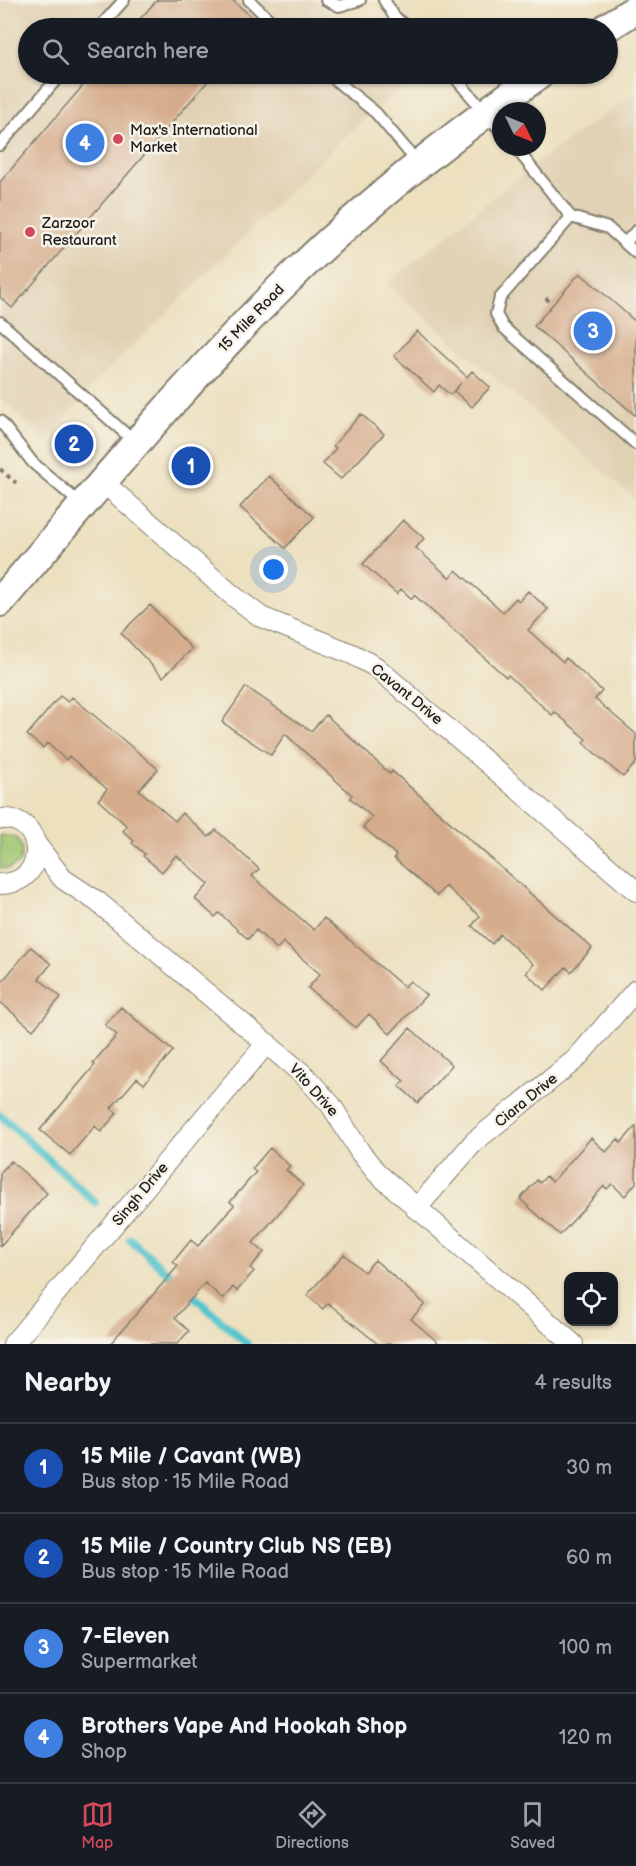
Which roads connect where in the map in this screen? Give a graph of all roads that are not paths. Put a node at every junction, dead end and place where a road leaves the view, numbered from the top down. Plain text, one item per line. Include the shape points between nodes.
1 (124, 0) edge
2 (249, 0) edge
3 (326, 0) edge
4 (360, 0) edge
5 (384, 0) edge
6 (636, 9) edge
7 (108, 18) edge
8 (268, 18) edge
9 (399, 18) edge
10 (618, 20) edge
11 (52, 84) edge
12 (340, 84) edge
13 (461, 84) edge
14 (530, 84) edge
15 (513, 102) edge
16 (492, 120) edge
17 (492, 123) edge
18 (0, 145) edge
19 (521, 156) edge
20 (418, 164) junction
21 (571, 217) junction
22 (636, 231) edge
23 (625, 243) junction
24 (636, 253) edge
25 (0, 322) edge
26 (0, 421) edge
27 (136, 443) junction
28 (636, 444) edge
29 (103, 482) junction
30 (82, 505) junction
31 (0, 602) edge
32 (0, 819) edge
33 (36, 844) junction
34 (63, 879) junction
35 (9, 882) edge
36 (636, 891) edge
37 (636, 990) edge
38 (267, 1044) junction
39 (416, 1209) junction
40 (13, 1344) edge
41 (573, 1344) edge

1 - 7 lane
2 - 8 lane
3 - 4 lane via 339,6
5 - 9 lane
6 - 10 main road
11 - 18 lane
12 - 20 lane via 376,114
13 - 16 lane
14 - 15 main road, 15 Mile Road
17 - 20 main road, 15 Mile Road
19 - 21 lane
20 - 27 main road, 15 Mile Road via 282,286
21 - 23 lane via 608,228
21 - 28 lane via 500,298 496,314 503,327
22 - 23 lane
23 - 24 lane
25 - 27 lane
26 - 30 lane via 33,463
27 - 29 main road, 15 Mile Road
29 - 30 main road, 15 Mile Road
29 - 36 street, Cavant Drive via 261,617 376,667
30 - 31 main road, 15 Mile Road
32 - 33 street, Vito Drive via 24,825
33 - 34 street, Vito Drive
33 - 35 street via 33,866
34 - 35 street via 42,876
34 - 38 street, Vito Drive via 98,902
37 - 39 street, Ciara Drive via 576,1059 474,1142
38 - 39 street, Vito Drive via 305,1076 331,1105 360,1152
38 - 40 street, Singh Drive
39 - 41 street, Vito Drive

